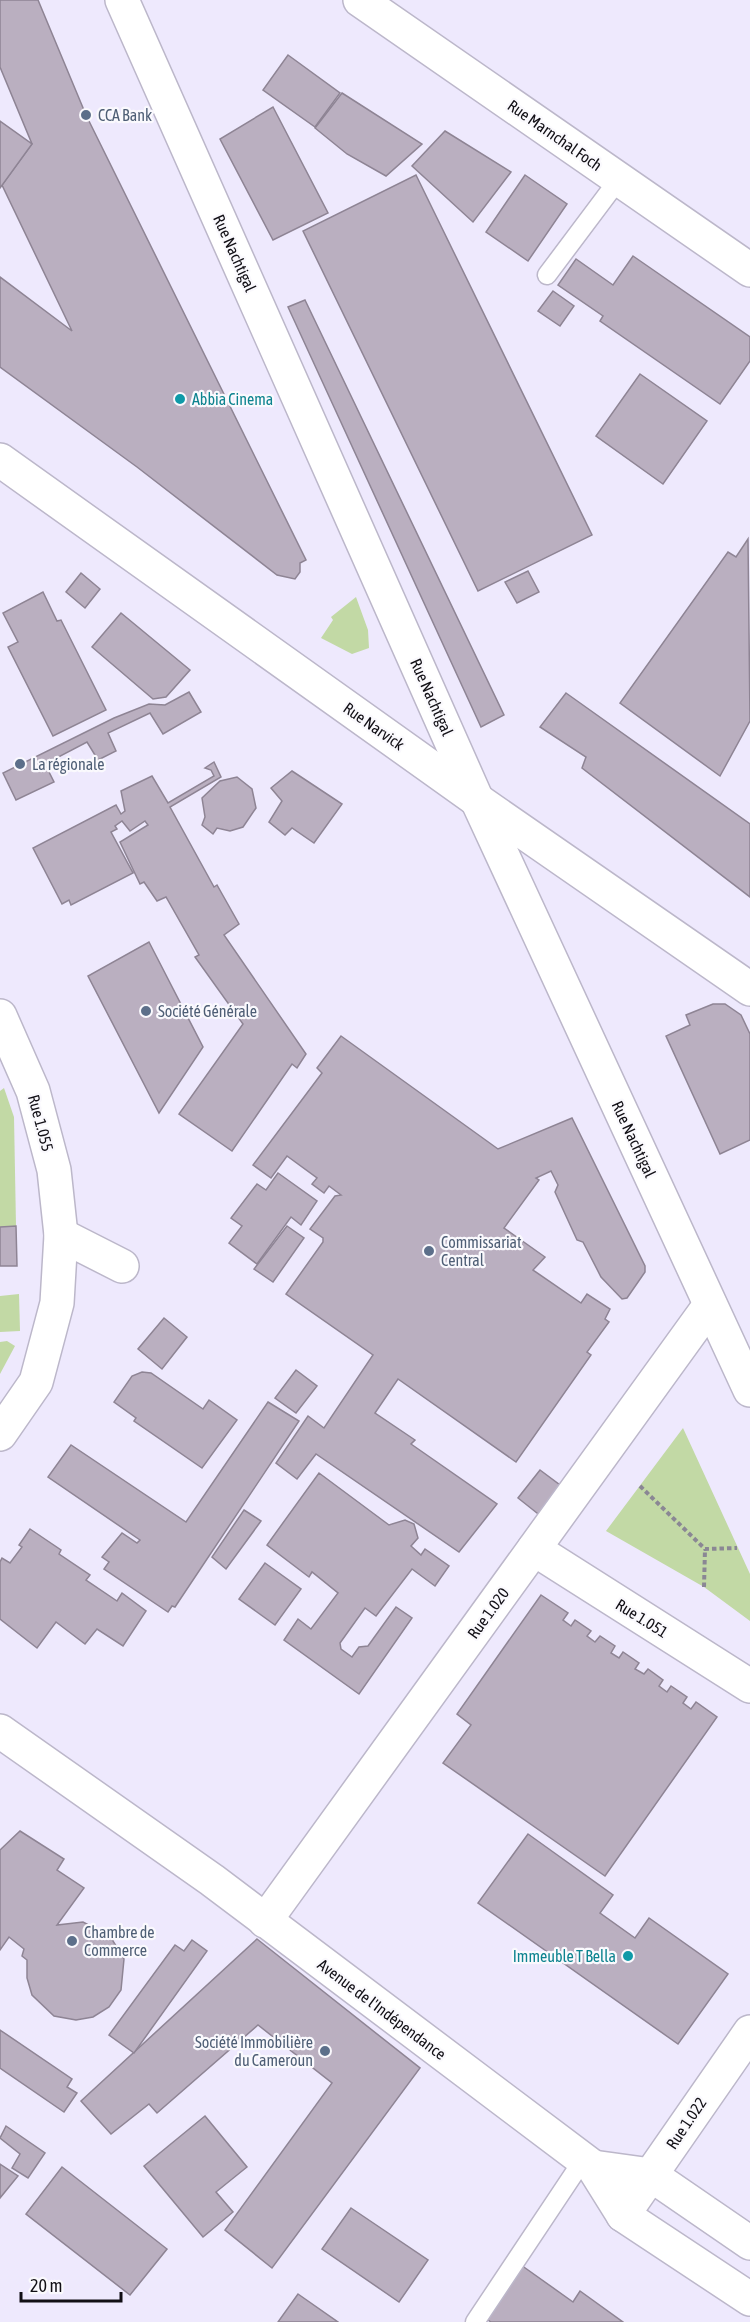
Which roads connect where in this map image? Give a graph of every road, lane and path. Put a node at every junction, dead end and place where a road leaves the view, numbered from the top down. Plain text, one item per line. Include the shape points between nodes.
1 (122, 0) edge
2 (360, 0) edge
3 (619, 179) junction
4 (750, 270) edge
5 (547, 275) dead end
6 (0, 460) edge
7 (477, 800) junction
8 (750, 989) edge
9 (0, 1016) edge
10 (61, 1235) junction
11 (122, 1266) dead end
12 (710, 1305) junction
13 (750, 1390) edge
14 (0, 1434) edge
15 (640, 1486) dead end
16 (737, 1548) dead end
17 (705, 1549) junction
18 (534, 1550) junction
19 (704, 1587) dead end
20 (750, 1686) edge
21 (0, 1731) edge
22 (265, 1921) junction
23 (750, 2032) edge
24 (588, 2163) junction
25 (651, 2175) junction
26 (623, 2215) junction
27 (750, 2243) edge
28 (750, 2299) edge
29 (475, 2322) edge

1 - 7 main road, Rue Nachtigal
2 - 3 main road, Rue Marnchal Foch
3 - 4 main road, Rue Marnchal Foch
3 - 5 lane
6 - 7 main road, Rue Narvick
7 - 8 main road, Rue Narvick
7 - 12 main road, Rue Nachtigal
9 - 10 main road, Rue 1.055 via 33,1091 54,1170
10 - 11 main road
10 - 14 main road, Rue 1.055 via 57,1303 36,1382
12 - 13 main road, Rue Nachtigal
12 - 18 main road, Rue 1.020
15 - 17 path
16 - 17 path
17 - 19 path
18 - 20 main road, Rue 1.051
18 - 22 main road, Rue 1.020
21 - 22 main road, Avenue de l'Indépendance
22 - 24 main road, Avenue de l'Indépendance
23 - 25 main road, Rue 1.022
24 - 25 main road
24 - 26 main road, Avenue de l'Indépendance
24 - 29 lane
25 - 26 main road, Rue 1.022
25 - 27 main road
26 - 28 main road, Avenue de l'Indépendance

